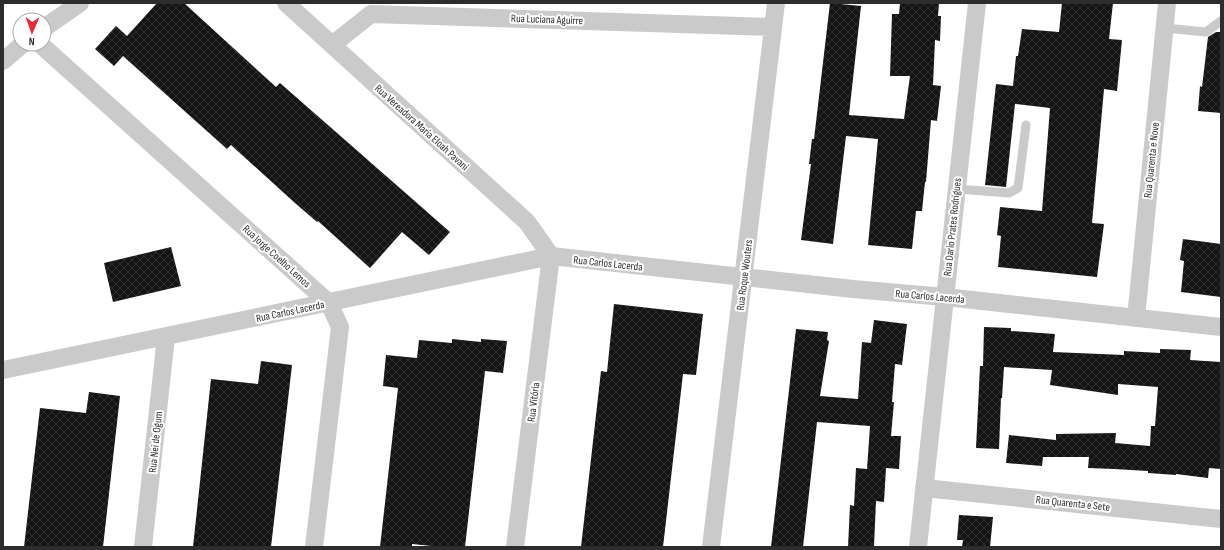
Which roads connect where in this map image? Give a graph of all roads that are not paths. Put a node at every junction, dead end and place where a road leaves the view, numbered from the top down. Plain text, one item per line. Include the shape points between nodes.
1 (80, 3) edge
2 (286, 3) edge
3 (776, 3) edge
4 (977, 3) edge
5 (1167, 3) edge
6 (1221, 21) edge
7 (52, 22) edge
8 (773, 27) junction
9 (1165, 28) junction
10 (332, 45) junction
11 (14, 52) edge
12 (49, 52) edge
13 (3, 61) edge
14 (1026, 125) dead end
15 (957, 189) junction
16 (551, 256) junction
17 (743, 278) junction
18 (945, 297) junction
19 (329, 302) junction
20 (1136, 318) junction
21 (1221, 327) edge
22 (166, 337) junction
23 (3, 370) edge
24 (924, 488) junction
25 (1221, 519) edge
26 (143, 547) edge
27 (314, 547) edge
28 (515, 547) edge
29 (711, 547) edge
30 (918, 547) edge

1 - 7 street
2 - 10 street, Rua Vereadora Maria Eloah Pavani
3 - 8 street, Rua Roque Wouters
4 - 15 street, Rua Dario Prates Rodrigues
5 - 9 street, Rua Quarenta e Nove
6 - 9 lane via 1206,32
8 - 10 street, Rua Luciana Aguirre via 371,14
8 - 17 street, Rua Roque Wouters
9 - 20 street, Rua Quarenta e Nove
10 - 16 street, Rua Vereadora Maria Eloah Pavani via 527,222
11 - 13 street
12 - 19 street, Rua Jorge Coelho Lemos
14 - 15 lane via 1018,188 1010,193
15 - 18 street, Rua Dario Prates Rodrigues
16 - 17 street, Rua Carlos Lacerda
16 - 19 street, Rua Carlos Lacerda
16 - 28 street, Rua Vitória
17 - 18 street, Rua Carlos Lacerda
17 - 29 street, Rua Roque Wouters
18 - 20 street, Rua Carlos Lacerda
18 - 24 street, Rua Dario Prates Rodrigues
19 - 22 street, Rua Carlos Lacerda
19 - 27 street, Rua Jorge Coelho Lemos via 340,327
20 - 21 street, Rua Carlos Lacerda
22 - 23 street, Rua Carlos Lacerda
22 - 26 street, Rua Nei de Ogum
24 - 25 street, Rua Quarenta e Sete
24 - 30 street, Rua Dario Prates Rodrigues

